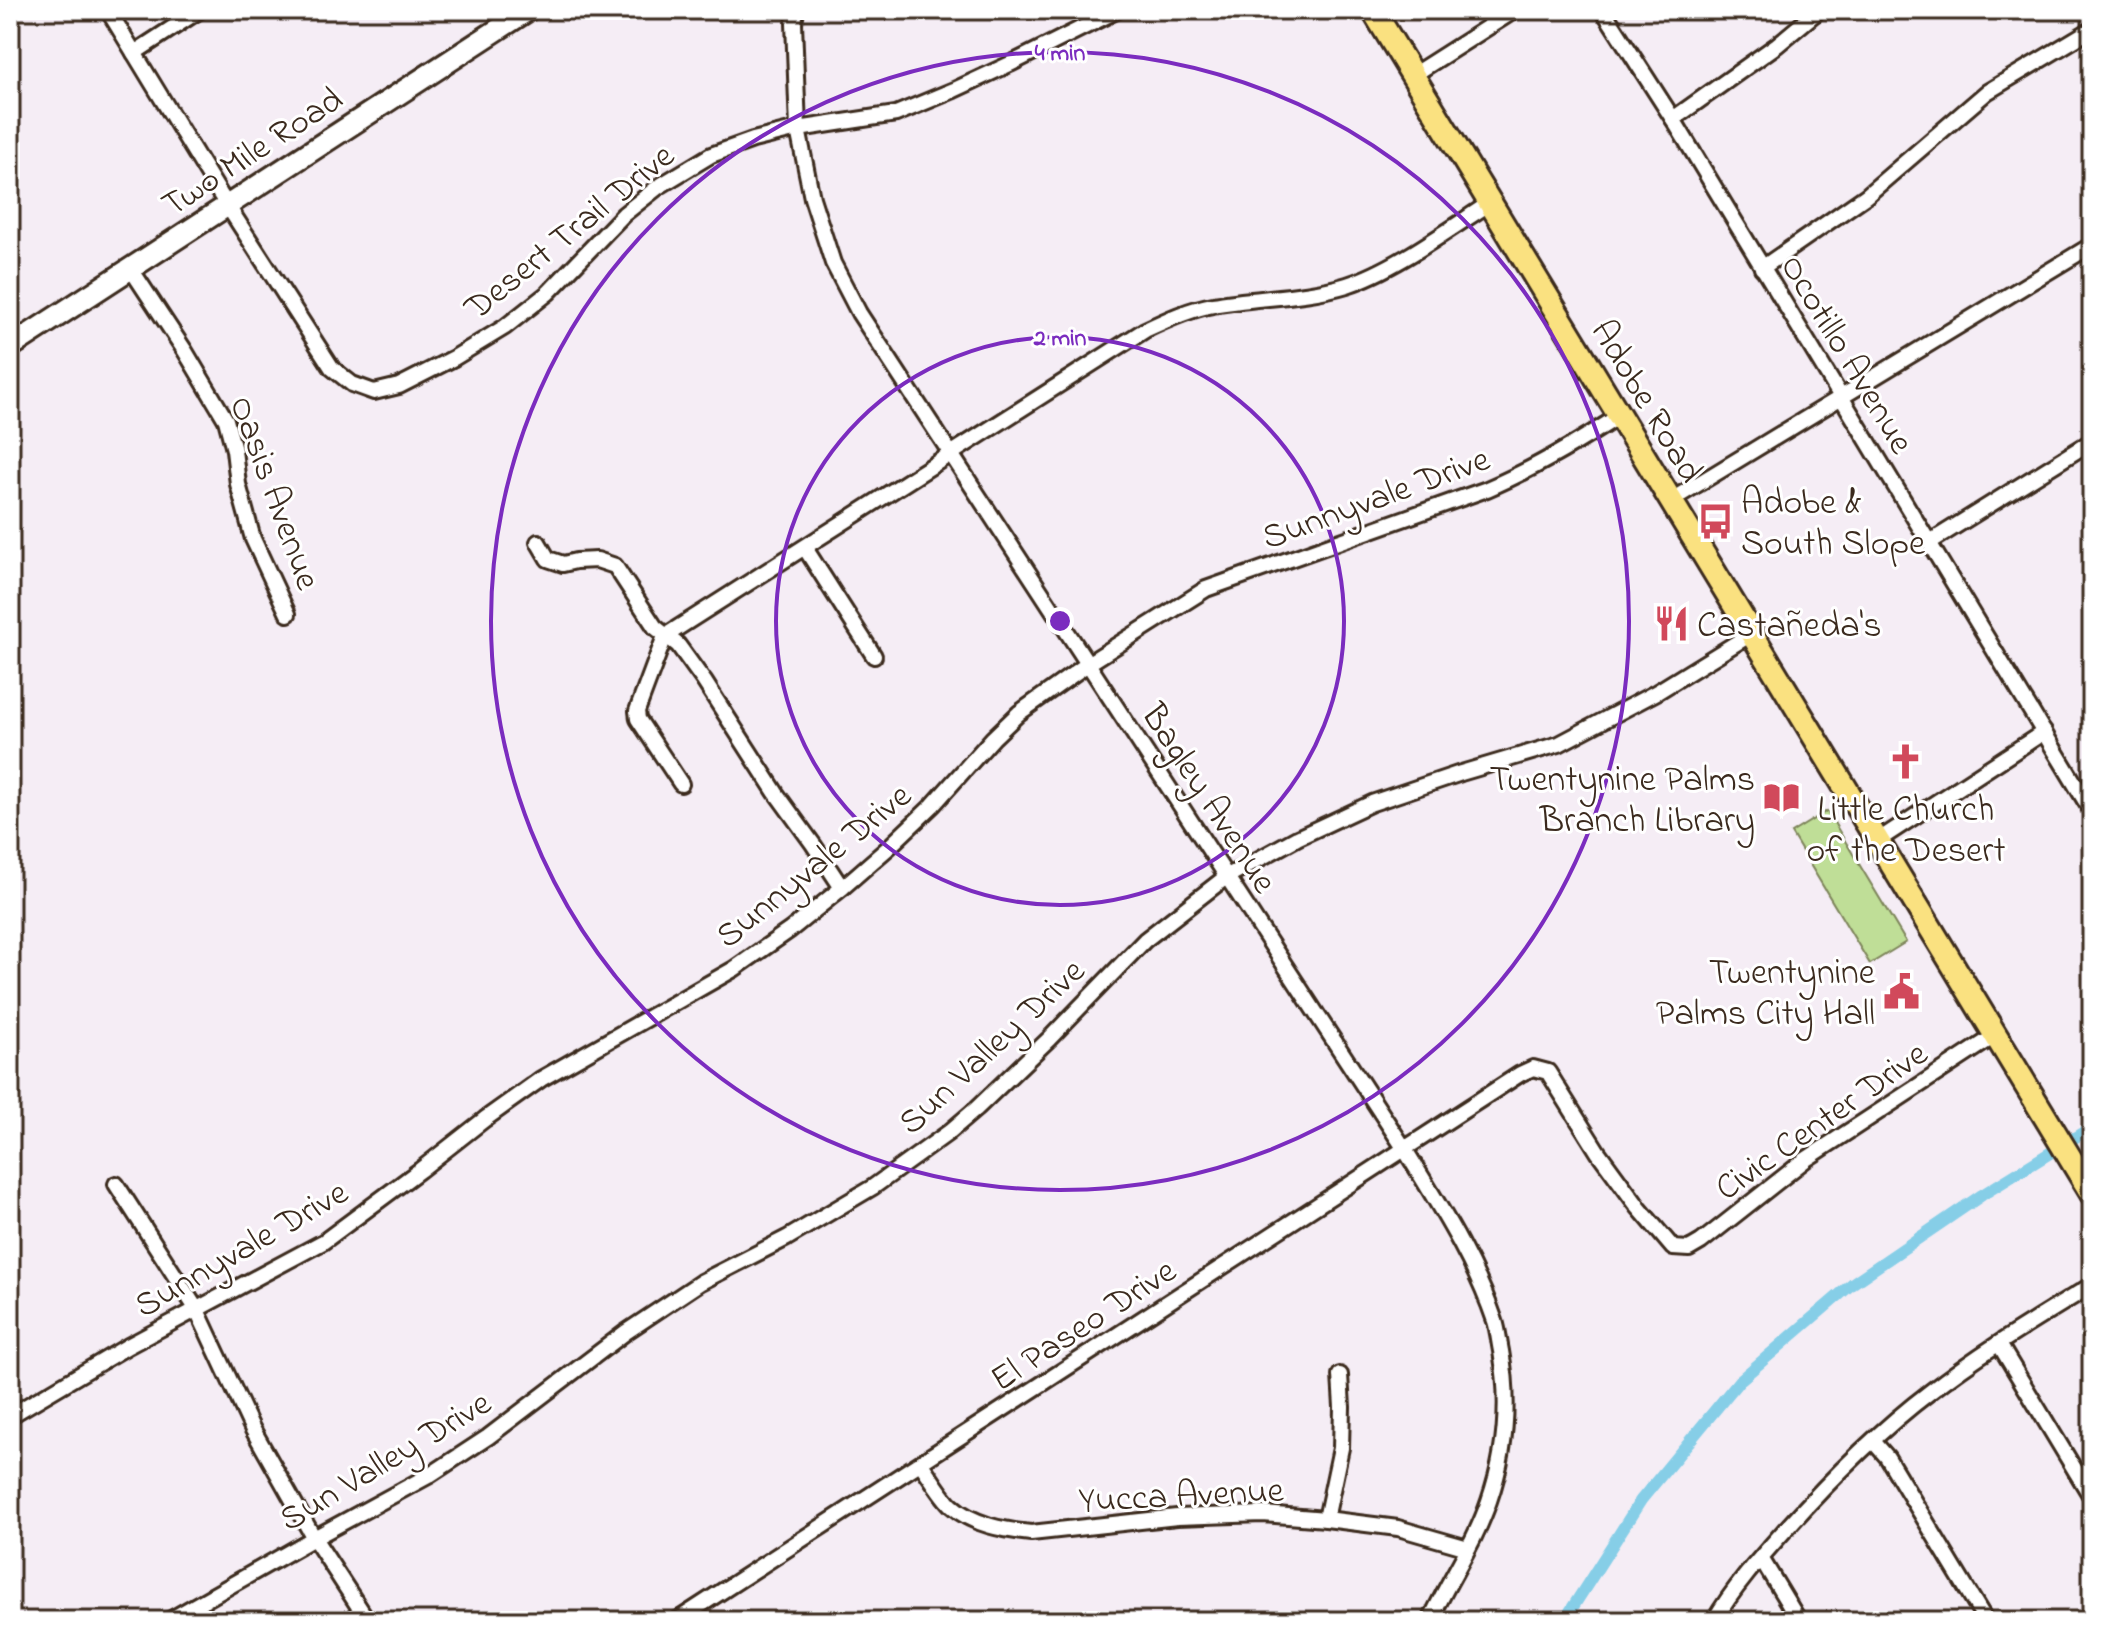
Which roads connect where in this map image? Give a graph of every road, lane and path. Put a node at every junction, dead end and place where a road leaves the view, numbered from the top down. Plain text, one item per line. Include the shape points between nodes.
1 (108, 10) edge
2 (200, 10) edge
3 (528, 10) edge
4 (796, 10) edge
5 (1118, 10) edge
6 (1373, 10) edge
7 (1515, 10) edge
8 (1603, 10) edge
9 (1819, 10) edge
10 (2092, 29) edge
11 (134, 53) junction
12 (1413, 75) junction
13 (1673, 119) junction
14 (798, 129) junction
15 (1490, 203) junction
16 (228, 206) junction
17 (2092, 245) edge
18 (1762, 268) junction
19 (131, 269) junction
20 (10, 347) edge
21 (1840, 397) junction
22 (1619, 416) junction
23 (2092, 441) edge
24 (950, 454) junction
25 (1670, 501) junction
26 (538, 542) dead end
27 (1930, 542) junction
28 (805, 548) junction
29 (288, 614) dead end
30 (1751, 634) junction
31 (665, 636) junction
32 (874, 656) dead end
33 (1089, 663) junction
34 (2044, 732) junction
35 (681, 784) dead end
36 (2092, 812) edge
37 (1877, 841) junction
38 (1226, 877) junction
39 (842, 888) junction
40 (1996, 1035) junction
41 (1520, 1074) joint
42 (1404, 1148) junction
43 (116, 1184) dead end
44 (2092, 1194) edge
45 (2092, 1285) edge
46 (197, 1310) junction
47 (1999, 1344) junction
48 (1340, 1375) dead end
49 (10, 1416) edge
50 (1873, 1441) junction
51 (921, 1464) junction
52 (2092, 1498) edge
53 (1326, 1519) junction
54 (314, 1538) junction
55 (1468, 1548) junction
56 (1761, 1558) junction
57 (168, 1621) edge
58 (368, 1621) edge
59 (676, 1621) edge
60 (1430, 1621) edge
61 (1714, 1621) edge
62 (1799, 1621) edge
63 (1986, 1621) edge

1 - 11 street
2 - 11 street
3 - 16 main road, Two Mile Road
4 - 14 street, Bagley Avenue
5 - 14 street, Desert Trail Drive via 896,114
6 - 12 main road, Adobe Road
7 - 12 street
8 - 13 street, Ocotillo Avenue
9 - 13 street
10 - 18 street via 1987,92 1866,196
11 - 16 street
12 - 15 main road, Adobe Road
13 - 18 street, Ocotillo Avenue
14 - 16 street, Desert Trail Drive via 711,155 658,187 505,327 399,386 374,392 332,368
14 - 24 street, Bagley Avenue via 833,263
15 - 22 main road, Adobe Road
15 - 24 street via 1371,276 1320,291 1211,305 1165,320
16 - 19 main road, Two Mile Road
17 - 21 street
18 - 21 street, Ocotillo Avenue
19 - 20 main road, Two Mile Road
19 - 29 street, Oasis Avenue via 226,420 253,539
21 - 25 street
21 - 27 street, Ocotillo Avenue
22 - 25 main road, Adobe Road
22 - 33 street, Sunnyvale Drive via 1557,455 1487,489 1206,589
23 - 27 street
24 - 28 street
24 - 33 street, Bagley Avenue
25 - 30 main road, Adobe Road
26 - 31 street via 548,559 563,564 597,560 615,566
27 - 34 street, Ocotillo Avenue
28 - 31 street
28 - 32 street
30 - 37 main road, Adobe Road
30 - 38 street, Sun Valley Drive via 1559,744 1372,803
31 - 35 street via 637,711
31 - 39 street via 704,681
33 - 38 street, Bagley Avenue
33 - 39 street, Sunnyvale Drive via 1011,721 933,805
34 - 36 street, Ocotillo Avenue
34 - 37 street
37 - 40 main road, Adobe Road
38 - 42 street, Bagley Avenue
38 - 54 street, Sun Valley Drive via 1145,940 948,1133 827,1216 701,1282 430,1475
39 - 46 street, Sunnyvale Drive via 734,969 541,1079 323,1242
40 - 41 street, Civic Center Drive via 1805,1160 1701,1242 1679,1250 1639,1208 1548,1072 1533,1068
40 - 44 main road, Adobe Road
41 - 42 street, El Paseo Drive
42 - 51 street, El Paseo Drive
42 - 55 street, Bagley Avenue via 1471,1263 1496,1322 1505,1373 1506,1427 1499,1465
43 - 46 street
45 - 47 street
46 - 49 street, Sunnyvale Drive
46 - 54 street via 252,1428
47 - 50 street via 1929,1392
47 - 52 street
48 - 53 street via 1341,1448
50 - 56 street
50 - 63 street
51 - 53 street, Yucca Avenue via 952,1506 984,1525 1007,1530 1031,1533 1202,1516
51 - 59 street, El Paseo Drive
53 - 55 street, Yucca Avenue via 1398,1528
54 - 57 street, Sun Valley Drive
54 - 58 street
55 - 60 street, Bagley Avenue
56 - 61 street
56 - 62 street

